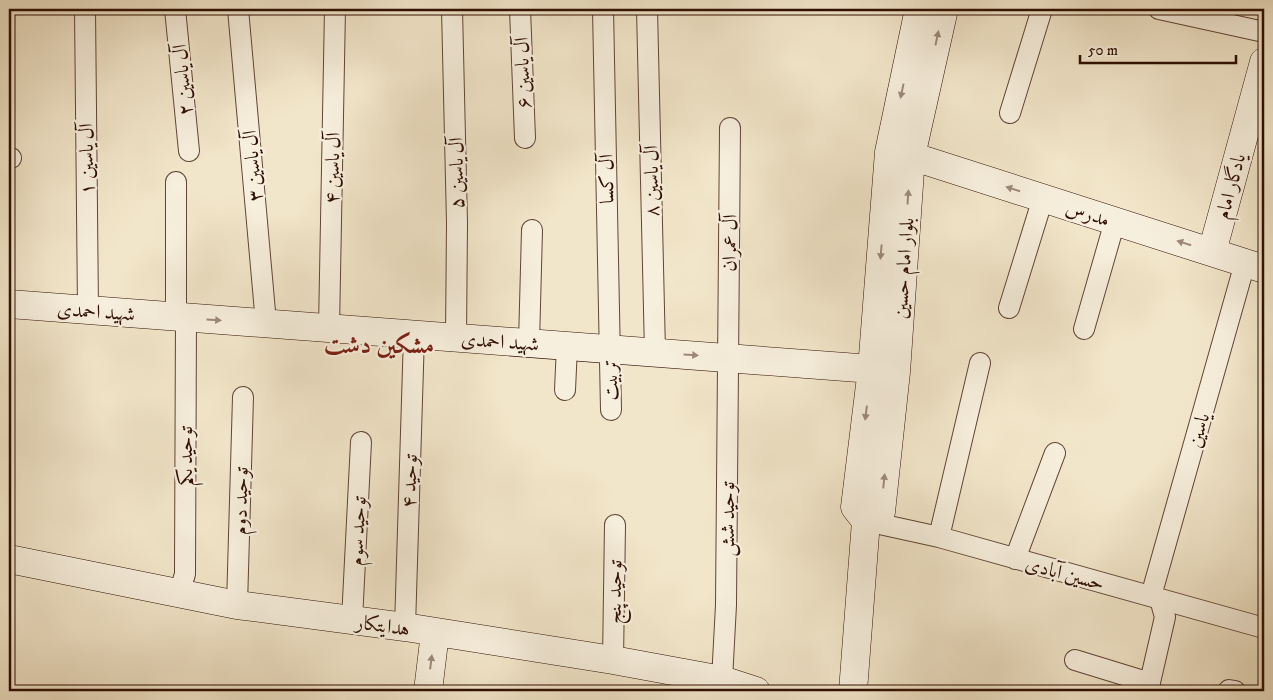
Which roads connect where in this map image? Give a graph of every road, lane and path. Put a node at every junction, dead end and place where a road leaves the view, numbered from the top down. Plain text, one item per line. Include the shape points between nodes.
1 (85, 9) edge
2 (176, 9) edge
3 (238, 9) edge
4 (335, 9) edge
5 (452, 9) edge
6 (520, 9) edge
7 (603, 9) edge
8 (647, 9) edge
9 (919, 9) edge
10 (944, 9) edge
11 (1042, 9) edge
12 (1160, 9) edge
13 (1264, 32) edge
14 (1264, 62) edge
15 (1010, 114) dead end
16 (1256, 125) edge
17 (730, 128) dead end
18 (525, 138) dead end
19 (189, 151) dead end
20 (900, 154) junction
21 (176, 182) dead end
22 (1043, 198) junction
23 (1115, 221) junction
24 (532, 230) dead end
25 (1212, 252) junction
26 (1255, 266) edge
27 (9, 304) edge
28 (1009, 308) dead end
29 (88, 310) junction
30 (181, 317) junction
31 (266, 323) junction
32 (329, 328) junction
33 (1084, 328) dead end
34 (414, 335) junction
35 (456, 338) junction
36 (529, 343) junction
37 (567, 346) junction
38 (609, 349) junction
39 (655, 352) junction
40 (728, 358) junction
41 (980, 363) dead end
42 (884, 370) junction
43 (565, 390) dead end
44 (243, 397) dead end
45 (611, 410) dead end
46 (361, 442) dead end
47 (1055, 453) dead end
48 (866, 521) junction
49 (615, 525) dead end
50 (939, 537) junction
51 (9, 559) edge
52 (1014, 559) junction
53 (179, 594) junction
54 (1155, 598) junction
55 (238, 605) junction
56 (352, 620) junction
57 (405, 627) junction
58 (1264, 628) edge
59 (434, 633) junction
60 (613, 660) junction
61 (1075, 660) dead end
62 (722, 680) junction
63 (1149, 687) edge
64 (428, 691) edge
65 (756, 691) edge
66 (853, 691) edge
67 (1228, 691) edge
68 (1235, 691) edge

1 - 29 street, آل یاسین ۱
2 - 19 street, آل یاسین ۲
3 - 31 street, آل یاسین ۳
4 - 32 street, آل یاسین ۴
5 - 35 street, آل یاسین ۵
6 - 18 street, آل یاسین ۶
7 - 38 street, آل کسا
8 - 39 street, آل یاسین ۸
9 -> 20 main road, بلوار امام حسین
20 -> 10 main road, بلوار امام حسین
11 - 15 street
12 - 13 street
14 - 16 main road, یادگار امام
16 - 25 main road, یادگار امام
17 - 40 street, آل عمران
22 -> 20 main road, مدرس
20 - 42 main road, بلوار امام حسین
21 - 30 street, توحید یکم
22 - 23 main road, مدرس
22 - 28 street
25 -> 23 main road, مدرس
23 - 33 street
24 - 36 street
25 - 26 main road, مدرس
26 - 54 street, یاسین
27 - 29 main road, شهید احمدی
29 - 30 main road, شهید احمدی
30 -> 31 main road, شهید احمدی
30 - 53 street, توحید یکم via 185,574
31 - 32 main road, شهید احمدی
32 - 34 main road, شهید احمدی
34 - 35 main road, شهید احمدی
34 - 57 street, توحید ۴
35 - 36 main road, شهید احمدی
36 - 37 main road, شهید احمدی
37 - 38 main road, شهید احمدی
37 - 43 street
38 - 39 main road, شهید احمدی
38 - 45 street, تربیت
39 -> 40 main road, شهید احمدی
40 - 42 main road, شهید احمدی
40 - 62 street, توحید شش via 726,605
41 - 50 street
42 - 48 main road, بلوار امام حسین via 855,507
44 - 55 street, توحید دوم
46 - 56 street, توحید سوم
47 - 52 street
48 - 50 street, حسین آبادی
48 - 66 main road, بلوار امام حسین
49 - 60 street, توحید پنج
50 - 52 street, حسین آبادی
51 - 53 main road, هدایتکار
52 - 54 street, حسین آبادی
53 - 55 main road, هدایتکار
54 - 58 street, حسین آبادی
54 - 63 street via 1165,617
55 - 56 main road, هدایتکار
56 - 57 main road, هدایتکار
57 - 59 main road, هدایتکار
59 - 60 main road, هدایتکار
64 -> 59 main road
60 - 62 main road, هدایتکار
61 - 63 street
62 - 65 main road, هدایتکار
67 - 68 street

